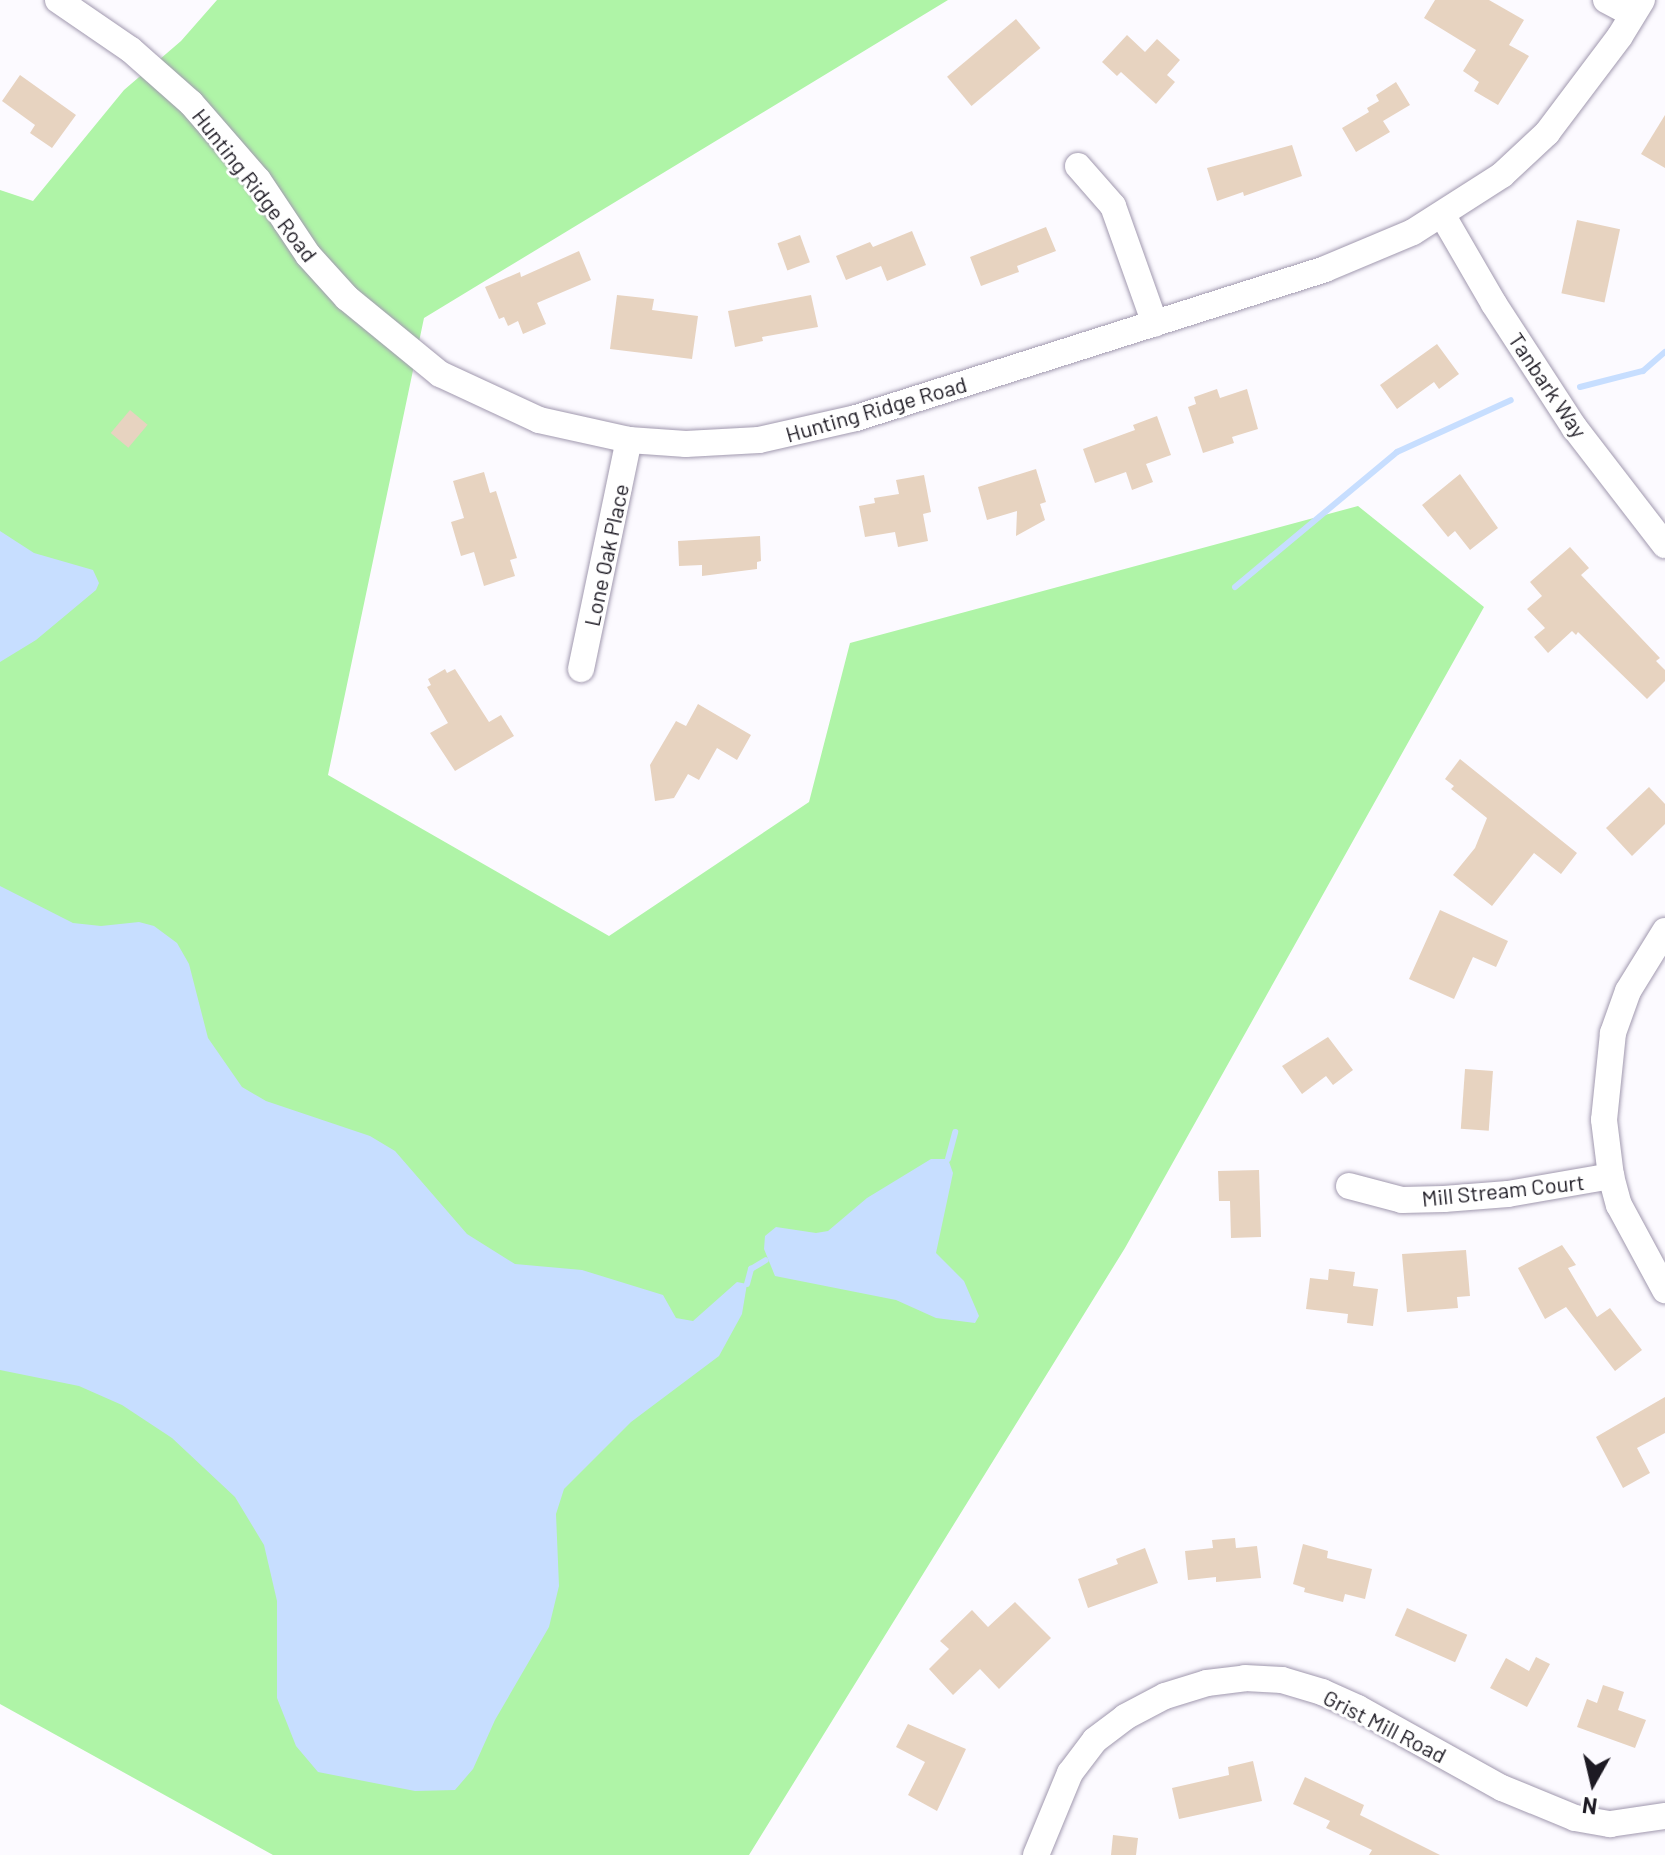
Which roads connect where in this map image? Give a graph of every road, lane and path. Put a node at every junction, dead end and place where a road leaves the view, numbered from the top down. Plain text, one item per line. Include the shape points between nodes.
1 (58, 0) edge
2 (1606, 0) edge
3 (1637, 7) edge
4 (1078, 166) dead end
5 (1443, 216) junction
6 (1155, 324) junction
7 (629, 440) junction
8 (1665, 545) edge
9 (581, 669) dead end
10 (1665, 931) edge
11 (1611, 1176) junction
12 (1349, 1186) dead end
13 (1665, 1290) edge
14 (1665, 1816) edge
15 (1036, 1855) edge

1 - 7 street, Hunting Ridge Road via 131,50 191,103 258,180 337,288 412,354 510,409
2 - 3 street
3 - 5 street, Hunting Ridge Road via 1547,133 1502,175
4 - 6 street via 1113,206
5 - 6 street, Hunting Ridge Road via 1355,258
5 - 8 street, Tanbark Way via 1574,427
6 - 7 street, Hunting Ridge Road via 797,434 718,444
7 - 9 street, Lone Oak Place
10 - 11 street via 1628,991 1613,1033 1604,1120
11 - 12 street, Mill Stream Court via 1444,1199 1402,1200
11 - 13 street via 1619,1205
14 - 15 street, Grist Mill Road via 1610,1824 1575,1818 1502,1788 1322,1692 1282,1680 1245,1678 1165,1696 1095,1740 1070,1773

